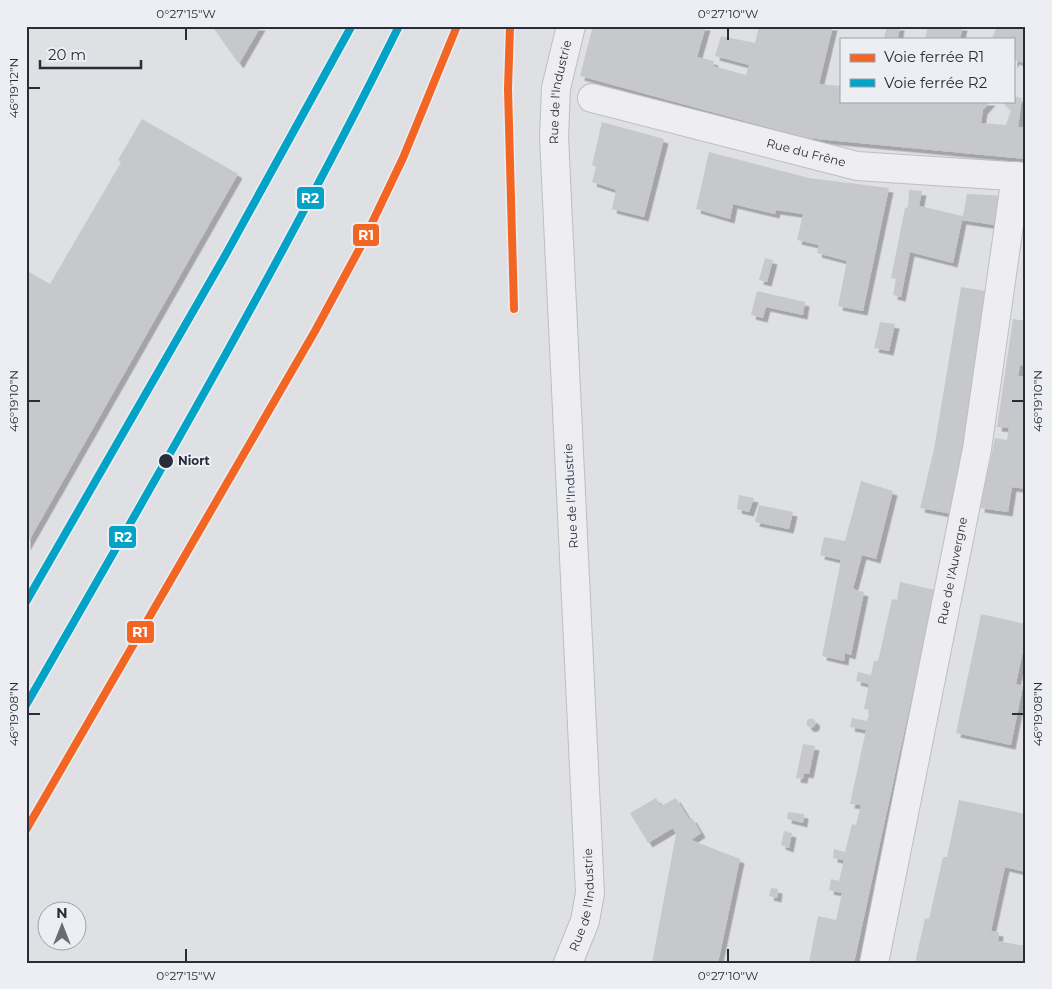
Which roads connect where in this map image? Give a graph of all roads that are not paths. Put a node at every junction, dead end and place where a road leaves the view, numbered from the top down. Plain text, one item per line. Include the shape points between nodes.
1 (571, 26) edge
2 (592, 98) dead end
3 (1021, 176) edge
4 (568, 963) edge
5 (874, 963) edge

1 - 4 street, Rue de l'Industrie via 556,88 554,137 590,893 585,921
2 - 3 street, Rue du Frêne via 857,166
3 - 5 street, Rue de l'Auvergne via 977,449

